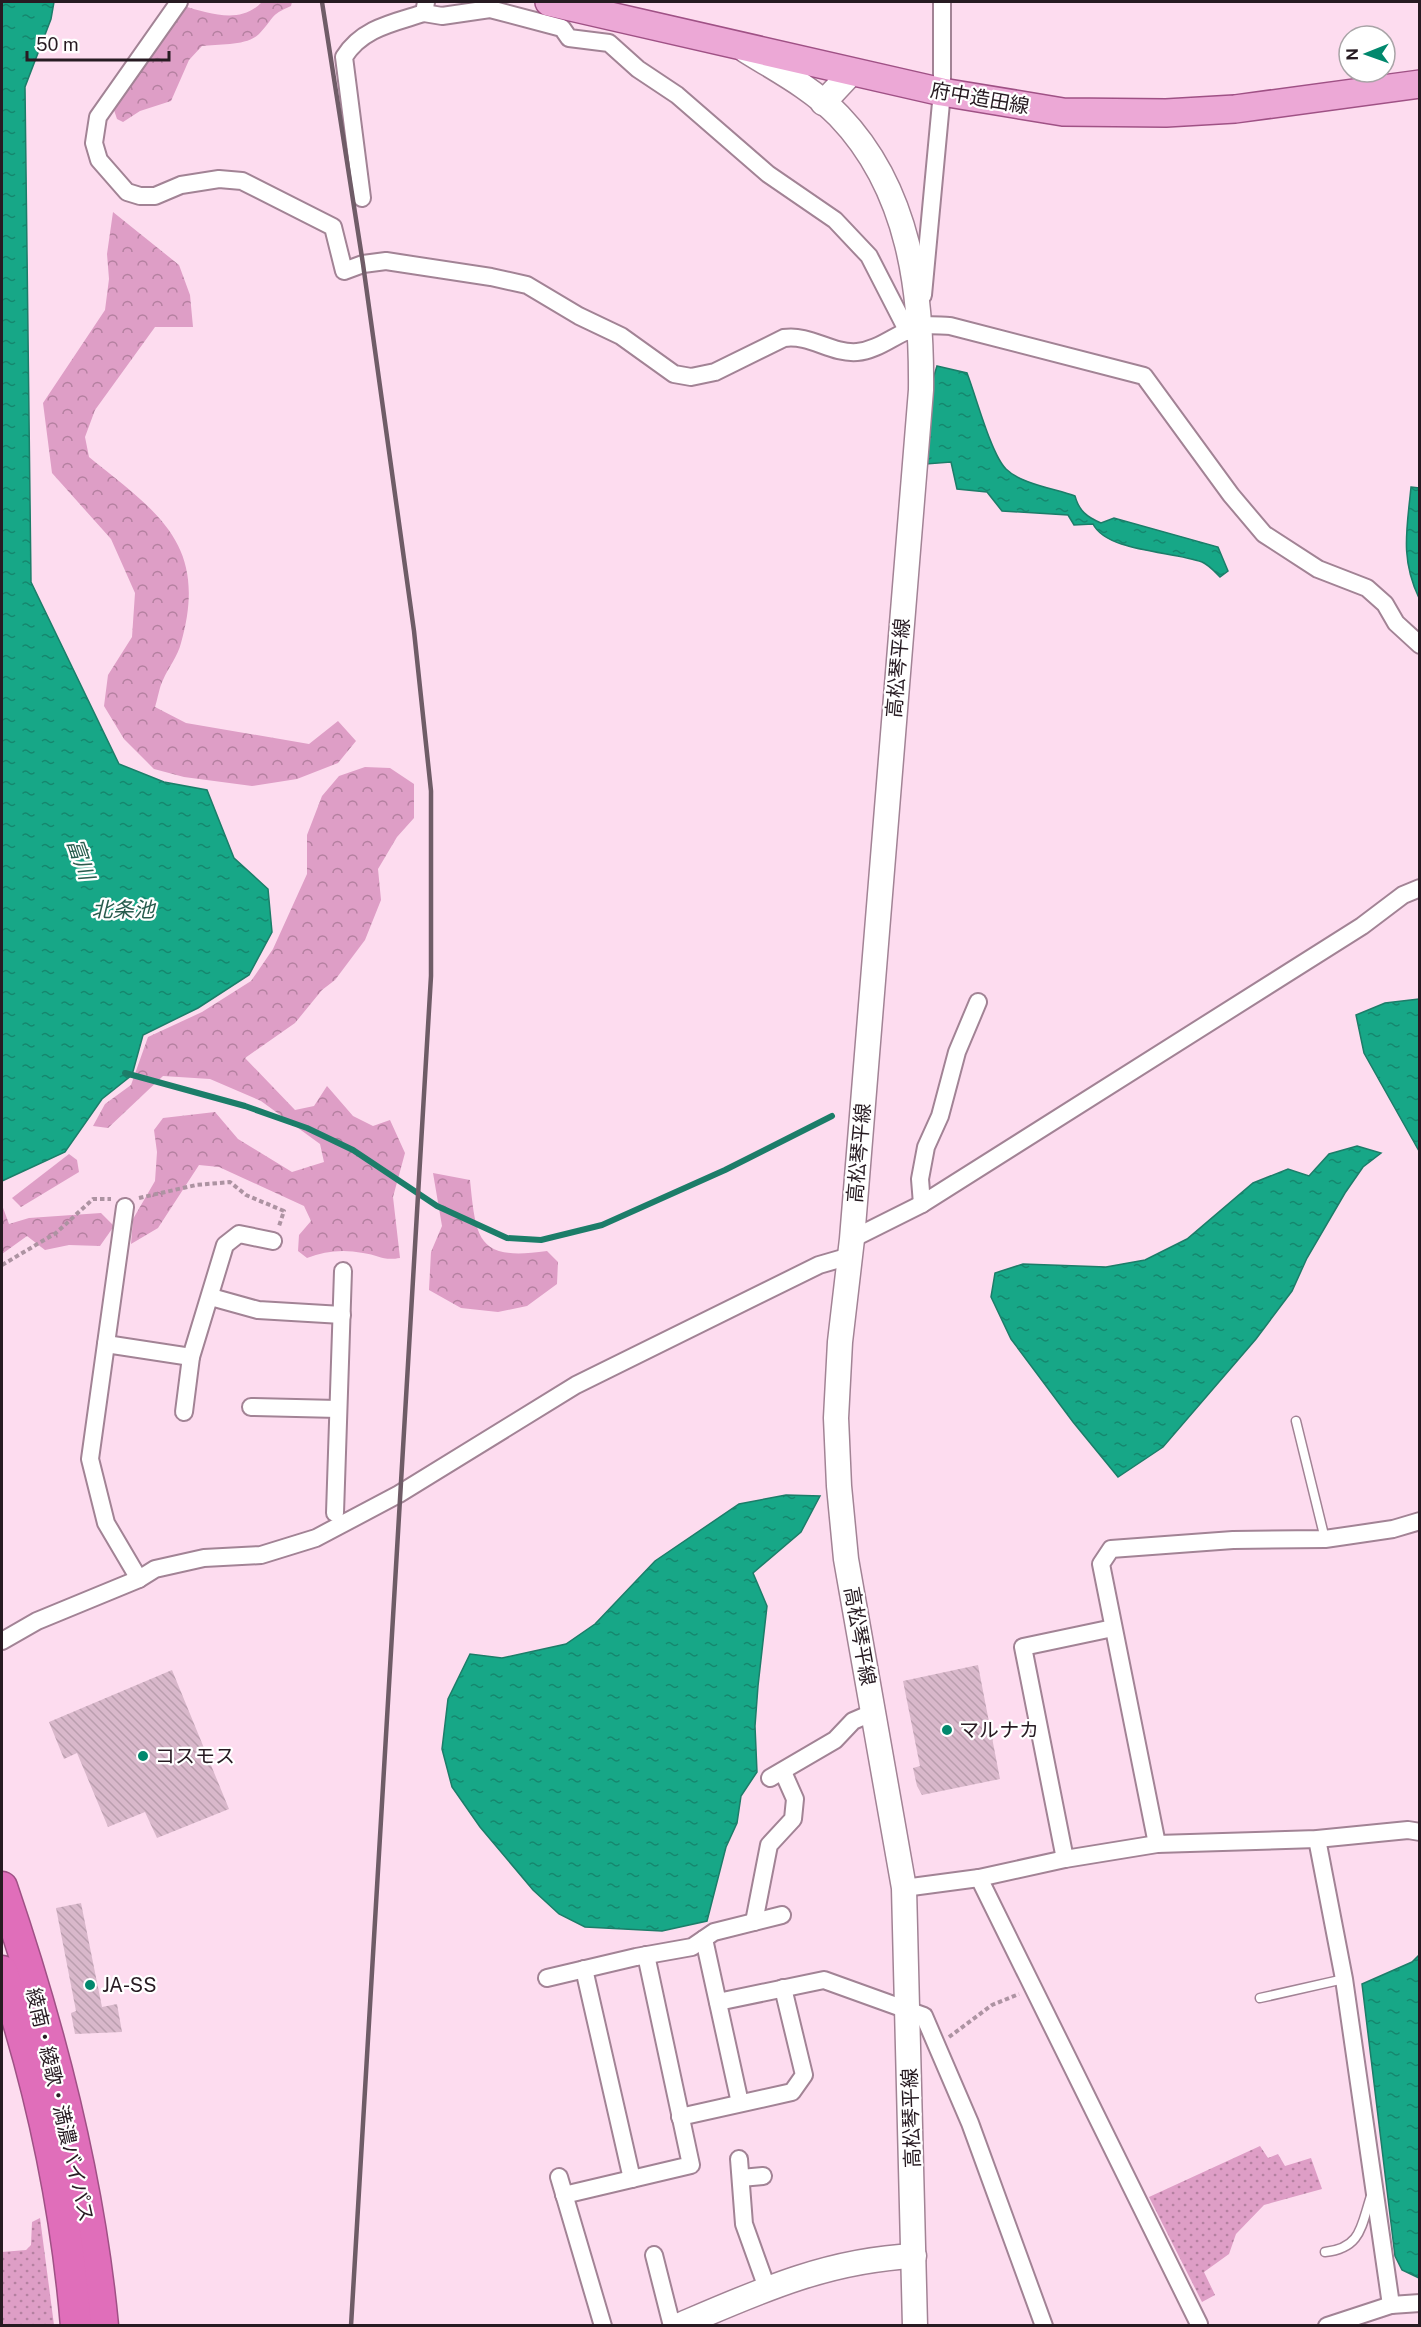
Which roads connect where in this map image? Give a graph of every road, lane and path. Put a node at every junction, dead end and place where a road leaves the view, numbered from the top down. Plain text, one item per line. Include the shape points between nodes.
1 (179, 2) edge
2 (549, 2) edge
3 (942, 2) edge
4 (425, 7) edge
5 (740, 47) junction
6 (852, 72) junction
7 (1419, 84) edge
8 (942, 92) junction
9 (823, 103) junction
10 (362, 198) dead end
11 (914, 329) junction
12 (1419, 645) edge
13 (1419, 888) edge
14 (978, 1002) dead end
15 (126, 1201) junction
16 (922, 1204) junction
17 (273, 1241) joint
18 (851, 1247) junction
19 (2, 1265) edge
20 (343, 1271) dead end
21 (211, 1297) junction
22 (342, 1315) junction
23 (106, 1344) junction
24 (191, 1357) junction
25 (251, 1407) dead end
26 (338, 1409) junction
27 (184, 1412) dead end
28 (1296, 1421) dead end
29 (335, 1513) dead end
30 (1419, 1521) edge
31 (1325, 1539) junction
32 (139, 1579) junction
33 (1113, 1628) junction
34 (2, 1641) edge
35 (874, 1712) junction
36 (1419, 1832) edge
37 (1317, 1839) junction
38 (1157, 1844) junction
39 (1065, 1859) junction
40 (978, 1878) junction
41 (2, 1887) edge
42 (904, 1888) junction
43 (782, 1915) dead end
44 (754, 1922) junction
45 (704, 1940) junction
46 (646, 1955) junction
47 (584, 1970) junction
48 (2, 1971) edge
49 (547, 1978) dead end
50 (1344, 1979) junction
51 (783, 1988) junction
52 (1033, 1988) junction
53 (1260, 1998) dead end
54 (718, 2001) junction
55 (907, 2009) junction
56 (936, 2046) junction
57 (740, 2103) junction
58 (680, 2117) junction
59 (739, 2159) dead end
60 (763, 2176) dead end
61 (559, 2177) dead end
62 (741, 2178) junction
63 (632, 2179) junction
64 (1374, 2185) junction
65 (564, 2195) junction
66 (1325, 2252) dead end
67 (654, 2255) dead end
68 (914, 2256) junction
69 (767, 2288) junction
70 (1419, 2303) edge
71 (1392, 2306) junction
72 (76, 2325) edge
73 (103, 2325) edge
74 (603, 2325) edge
75 (672, 2325) edge
76 (678, 2325) edge
77 (915, 2325) edge
78 (1044, 2325) edge
79 (1197, 2325) edge
80 (1327, 2325) edge

1 - 11 street via 98,117 94,143 99,160 127,192 154,196 181,185 219,179 242,181 333,226 344,271 386,261 526,285 621,336 674,374 691,377 715,372 784,338 797,336 838,351 856,352 873,349
2 - 5 main road, 府中造田線
3 - 8 street
4 - 10 street via 367,32 344,57
4 - 11 street via 442,15 490,9 562,28 569,38 609,43 638,69 677,95 768,174 835,220 869,256
5 - 6 main road, 府中造田線
5 - 9 main road, 高松琴平線
6 - 8 main road, 府中造田線
6 - 9 main road
7 - 8 main road, 府中造田線 via 1235,109 1166,114 1063,112
8 - 11 street
9 - 11 main road, 高松琴平線 via 839,116 866,150 885,184 909,248
11 - 12 street via 950,326 1144,376 1264,534 1318,569 1367,588
11 - 18 main road, 高松琴平線 via 921,390
13 - 16 street
14 - 16 street via 926,1147 920,1179
15 - 17 path via 196,1185 230,1182 246,1196 284,1211
15 - 19 path via 93,1199 56,1233
15 - 23 street
16 - 18 street
17 - 21 street via 239,1234 225,1245
18 - 32 street via 576,1385 399,1494 316,1538 261,1555 204,1558 165,1567
18 - 35 main road, 高松琴平線 via 840,1342 838,1474 846,1559
20 - 22 street
21 - 22 street via 258,1310
21 - 24 street
22 - 26 street
23 - 24 street
23 - 32 street via 90,1459 106,1523
24 - 27 street
25 - 26 street
26 - 29 street
28 - 31 lane
30 - 31 street
31 - 33 street via 1233,1540 1111,1549 1101,1563
32 - 34 street via 37,1621
33 - 38 street
33 - 39 street via 1023,1647
35 - 42 main road, 高松琴平線
35 - 44 street via 853,1721 835,1740 777,1775 795,1800 793,1819 769,1845
36 - 37 street
37 - 38 street
37 - 50 street
38 - 39 street
39 - 40 street
40 - 42 street
40 - 52 street
41 - 73 highway, 綾南・綾歌・満濃バイパス via 69,2124
42 - 55 main road, 高松琴平線
43 - 44 street
44 - 45 street via 714,1932
45 - 46 street via 693,1947
45 - 54 street
46 - 47 street
46 - 58 street
47 - 49 street
47 - 63 street
48 - 72 highway, 綾南・綾歌・満濃バイパス via 45,2129
50 - 53 lane
50 - 64 street
51 - 54 street
51 - 55 street via 824,1980
51 - 57 street via 804,2075 792,2092
52 - 56 path via 992,2005
52 - 79 street
54 - 57 street
55 - 56 street via 924,2016
55 - 68 main road, 高松琴平線
56 - 78 street via 970,2123
57 - 58 street
58 - 63 street via 691,2165
59 - 62 street
60 - 62 street
61 - 65 street
62 - 69 street via 744,2224
63 - 65 street
64 - 66 lane via 1357,2237 1344,2250
64 - 71 street
65 - 74 street
67 - 75 street
68 - 69 main road via 837,2265
68 - 77 main road, 高松琴平線
69 - 76 main road
70 - 71 street
71 - 80 street

